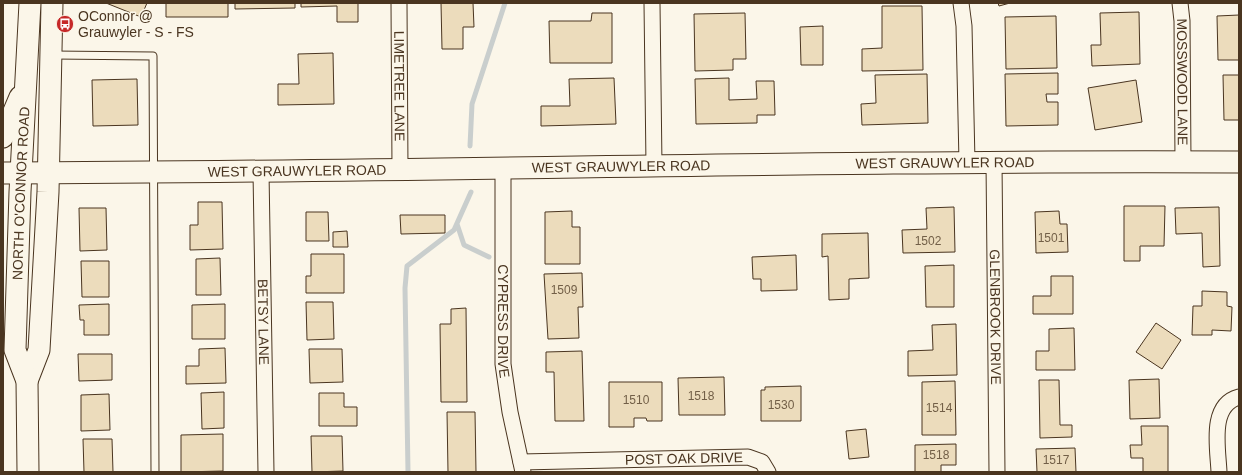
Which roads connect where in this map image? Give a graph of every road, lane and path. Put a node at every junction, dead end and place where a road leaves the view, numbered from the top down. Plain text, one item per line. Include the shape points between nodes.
1 (30, 3) edge
2 (52, 3) edge
3 (399, 3) edge
4 (652, 3) edge
5 (961, 3) edge
6 (1180, 3) edge
7 (52, 55) junction
8 (27, 77) junction
9 (3, 137) edge
10 (967, 162) junction
11 (994, 162) junction
12 (1183, 162) junction
13 (1239, 162) edge
14 (654, 166) junction
15 (503, 168) junction
16 (400, 170) junction
17 (152, 172) junction
18 (261, 172) junction
19 (12, 173) edge
20 (49, 173) junction
21 (27, 381) junction
22 (1239, 397) edge
23 (522, 467) edge
24 (28, 472) edge
25 (155, 472) edge
26 (266, 472) edge
27 (768, 472) edge
28 (997, 472) edge
29 (1219, 472) edge

1 - 8 main road, NORTH O'CONNOR ROAD
2 - 7 main road, NORTH O'CONNOR ROAD
3 - 16 street, LIMETREE LANE
4 - 14 street
5 - 10 street via 964,26
6 - 12 street, MOSSWOOD LANE
7 - 17 lane via 153,56
7 - 20 main road, NORTH O'CONNOR ROAD
8 - 9 main road
8 - 19 main road, NORTH O'CONNOR ROAD
10 - 11 main road, WEST GRAUWYLER ROAD
10 - 14 main road, WEST GRAUWYLER ROAD
11 - 12 main road, WEST GRAUWYLER ROAD
11 - 28 street, GLENBROOK DRIVE
12 - 13 main road, WEST GRAUWYLER ROAD
14 - 15 main road, WEST GRAUWYLER ROAD
15 - 16 main road, WEST GRAUWYLER ROAD
15 - 23 street, CYPRESS DRIVE via 503,364
16 - 18 main road, WEST GRAUWYLER ROAD
17 - 18 main road, WEST GRAUWYLER ROAD
17 - 20 main road, WEST GRAUWYLER ROAD
17 - 25 lane
18 - 26 street, BETSY LANE
19 - 20 main road, WEST GRAUWYLER ROAD
19 - 21 main road, NORTH O'CONNOR ROAD via 15,350
20 - 21 main road, NORTH O'CONNOR ROAD via 39,350
21 - 24 main road, NORTH O'CONNOR ROAD
22 - 29 street via 1230,400 1221,411 1218,424
23 - 27 street, POST OAK DRIVE via 748,457 762,462

